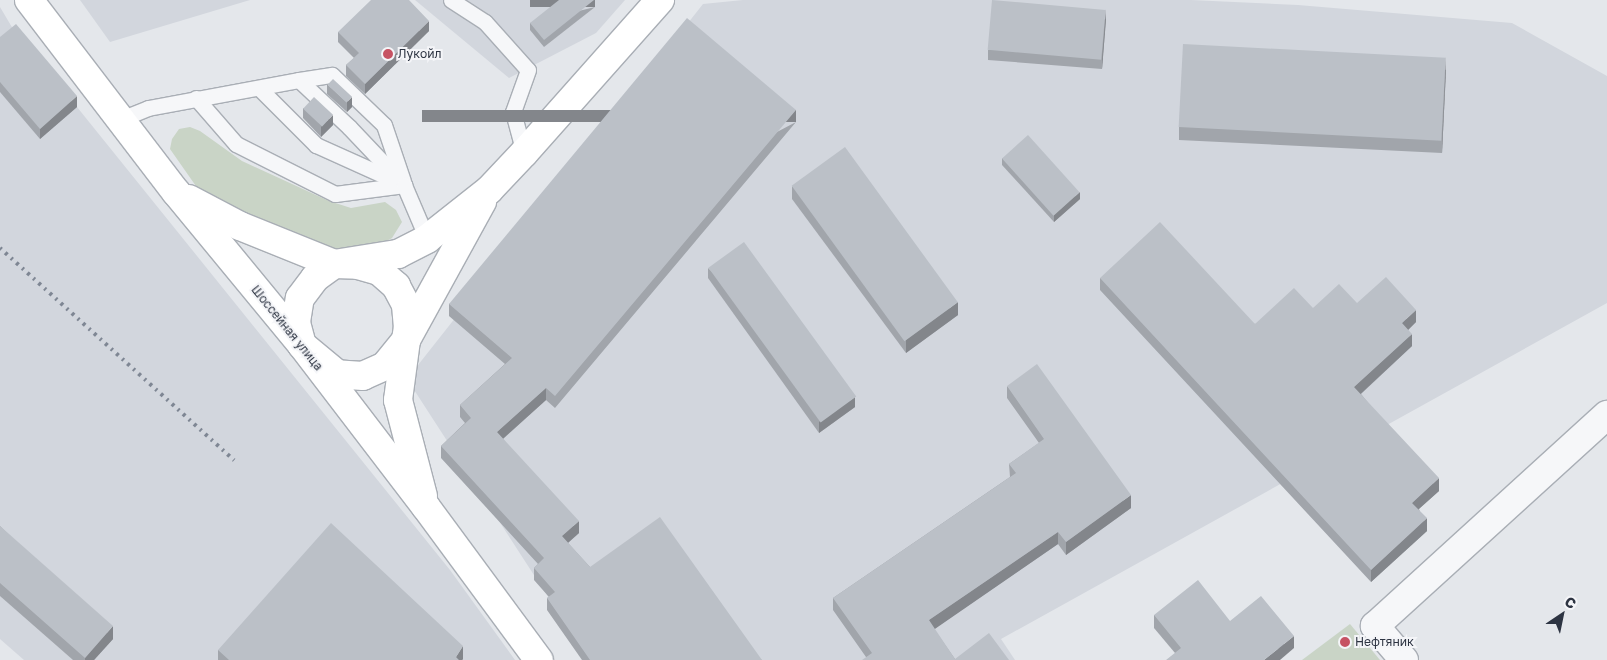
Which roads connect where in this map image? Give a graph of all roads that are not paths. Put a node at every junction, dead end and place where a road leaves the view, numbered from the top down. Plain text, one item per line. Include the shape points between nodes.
1 (29, 0) edge
2 (451, 0) edge
3 (660, 0) edge
4 (299, 80) junction
5 (259, 88) junction
6 (196, 98) junction
7 (121, 119) junction
8 (524, 154) junction
9 (404, 185) junction
10 (489, 190) junction
11 (176, 192) junction
12 (428, 239) junction
13 (334, 264) junction
14 (406, 340) junction
15 (302, 345) junction
16 (1607, 415) edge
17 (426, 507) junction
18 (539, 660) edge
19 (1404, 660) edge

1 - 7 main road, Шоссейная улица
2 - 8 lane via 484,22 528,70 513,112
3 - 8 main road
4 - 5 lane
4 - 9 lane
4 - 9 lane via 332,74 384,125
5 - 6 lane
5 - 9 lane via 316,145
6 - 7 lane via 148,108
6 - 9 lane via 236,144 335,194
7 - 11 main road, Шоссейная улица
8 - 10 main road
9 - 12 lane
10 - 12 main road
10 - 14 main road
11 - 13 main road via 240,226
11 - 15 main road, Шоссейная улица
12 - 13 main road via 398,254
13 - 14 main road via 358,265 379,271 396,286 406,305
13 - 15 main road via 315,278 300,298 296,322
14 - 15 main road via 385,366 362,376 337,374
14 - 17 main road via 398,400
15 - 17 main road, Шоссейная улица
16 - 19 street via 1374,626
17 - 18 main road, Шоссейная улица

